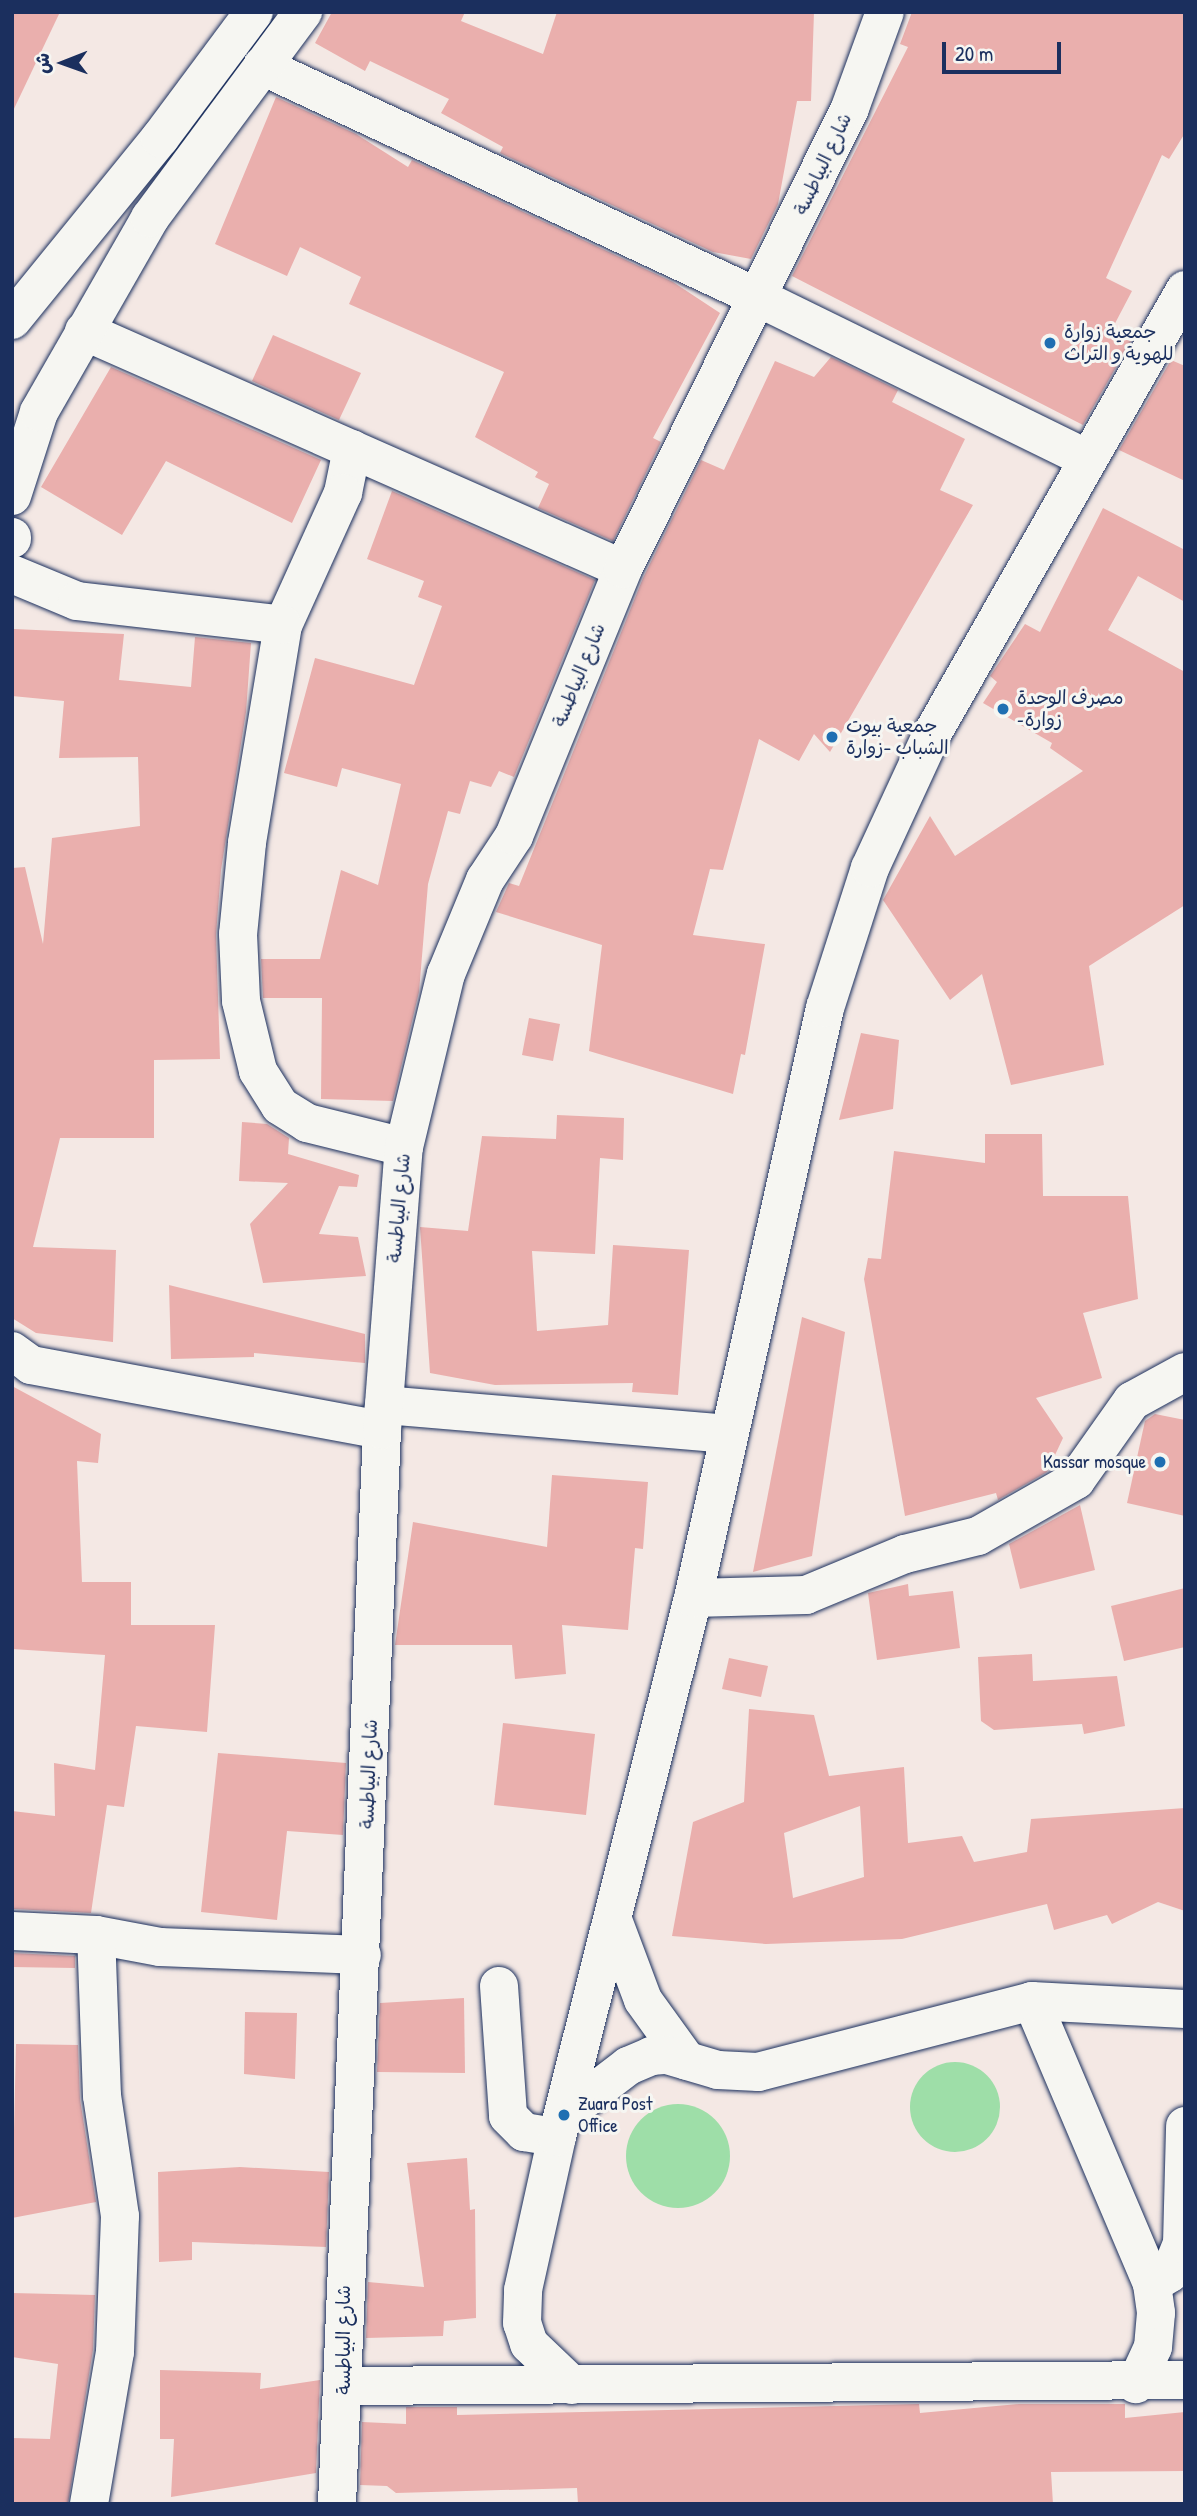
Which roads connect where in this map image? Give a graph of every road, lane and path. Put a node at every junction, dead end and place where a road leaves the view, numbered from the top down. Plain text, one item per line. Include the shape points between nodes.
1 (254, 12) edge
2 (303, 12) edge
3 (885, 12) edge
4 (262, 66) junction
5 (1184, 295) edge
6 (759, 298) junction
7 (12, 320) edge
8 (84, 331) junction
9 (352, 449) junction
10 (1088, 459) junction
11 (12, 496) edge
12 (623, 569) junction
13 (12, 574) edge
14 (283, 625) junction
15 (404, 1147) junction
16 (12, 1351) edge
17 (1185, 1372) edge
18 (383, 1418) junction
19 (728, 1434) junction
20 (693, 1598) junction
21 (613, 1920) junction
22 (12, 1931) edge
23 (96, 1935) junction
24 (362, 1955) junction
25 (499, 1986) dead end
26 (1032, 2001) junction
27 (1185, 2009) edge
28 (687, 2061) junction
29 (560, 2126) junction
30 (1185, 2126) edge
31 (1152, 2284) junction
32 (1185, 2380) edge
33 (1136, 2384) junction
34 (572, 2385) junction
35 (345, 2386) junction
36 (89, 2504) edge
37 (337, 2504) edge

1 - 7 street via 160,138
2 - 4 street
3 - 6 street, شارع البياطسة via 850,108
4 - 6 street
4 - 8 street via 150,218
5 - 10 street
6 - 10 street
6 - 12 street, شارع البياطسة
8 - 9 street
8 - 11 street via 38,412
9 - 12 street
9 - 14 street via 343,493
10 - 19 street via 932,734 870,868 825,1008
12 - 15 street, شارع البياطسة via 514,836 485,880 446,974
13 - 14 street via 78,601
14 - 15 street via 247,843 238,934 241,1001 258,1071 279,1106 307,1123
15 - 18 street, شارع البياطسة
16 - 18 street via 32,1365
17 - 20 street via 1132,1401 1076,1480 978,1536 905,1553 806,1595
18 - 19 street
18 - 24 street, شارع البياطسة
19 - 20 street
20 - 21 street
21 - 28 street via 643,2000
21 - 29 street
22 - 23 street
23 - 24 street via 160,1947
23 - 36 street via 102,2096 120,2216 115,2352
24 - 35 street, شارع البياطسة via 343,2310
25 - 29 street via 508,2116 524,2132
26 - 27 street
26 - 28 street via 758,2072 718,2070
26 - 31 street
28 - 29 street via 667,2055 628,2066
29 - 34 street via 523,2290 522,2323 529,2344
30 - 31 street via 1182,2244 1170,2273
31 - 33 street via 1156,2313 1153,2347
32 - 33 street
33 - 34 street
34 - 35 street
35 - 37 street, شارع البياطسة

